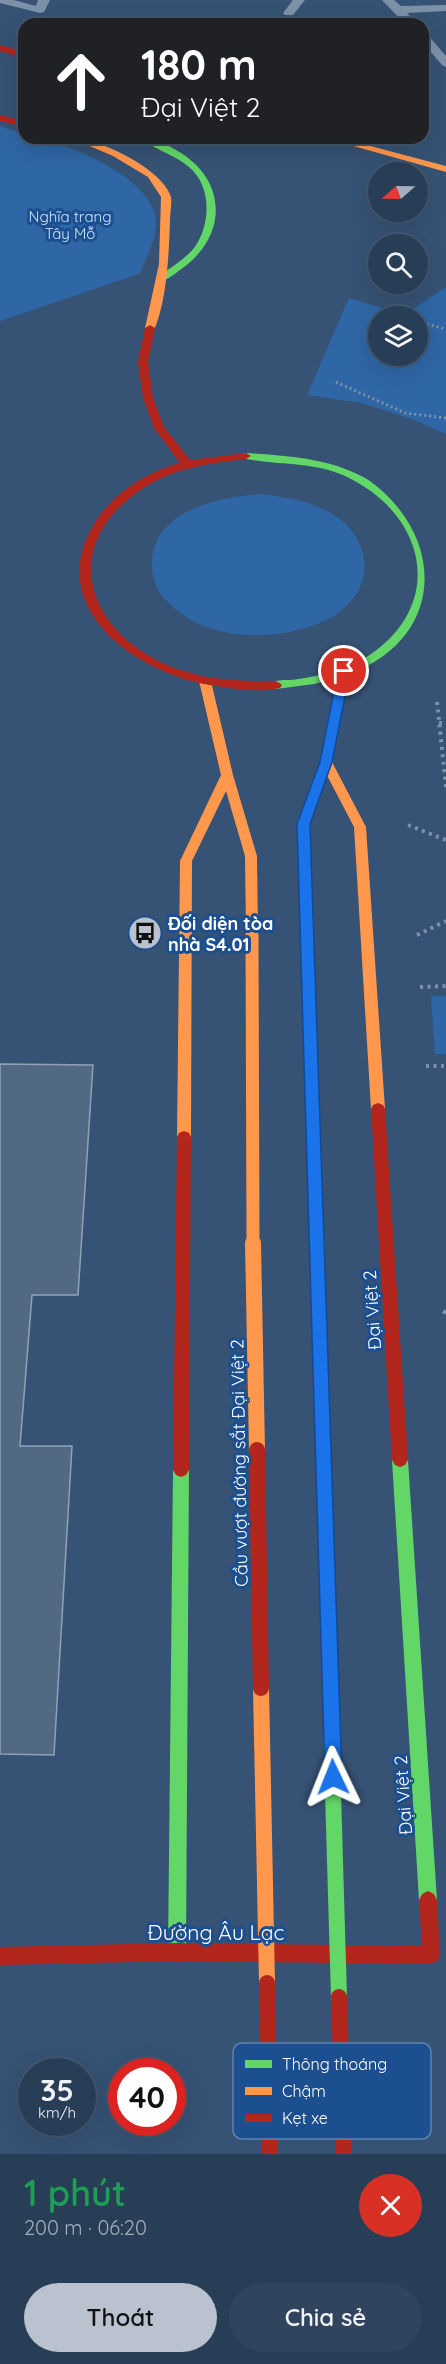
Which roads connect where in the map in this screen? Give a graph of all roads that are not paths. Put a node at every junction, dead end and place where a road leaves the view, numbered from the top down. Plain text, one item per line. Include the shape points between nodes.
1 (0, 0) edge
2 (44, 0) edge
3 (299, 0) edge
4 (388, 0) edge
5 (13, 3) junction
6 (446, 8) edge
7 (397, 10) junction
8 (289, 13) dead end
9 (0, 15) edge
10 (405, 18) edge
11 (429, 43) edge
12 (0, 48) edge
13 (18, 53) edge
14 (446, 63) edge
15 (0, 118) edge
16 (18, 122) edge
17 (91, 144) edge
18 (156, 144) edge
19 (352, 144) edge
20 (446, 169) edge
21 (161, 279) junction
22 (188, 465) junction
23 (344, 671) junction
24 (205, 681) junction
25 (326, 762) junction
26 (227, 775) junction
27 (177, 1952) junction
28 (431, 1955) joint
29 (0, 1956) edge
30 (268, 2043) edge
31 (341, 2043) edge
32 (270, 2139) edge
33 (344, 2139) edge
34 (270, 2154) edge
35 (344, 2154) edge

1 - 5 lane
2 - 5 lane via 40,10
3 - 8 lane
4 - 7 lane
5 - 9 lane
6 - 7 lane
7 - 10 lane
11 - 14 lane
12 - 13 street
15 - 16 street
17 - 21 street via 151,175 166,197
18 - 21 street via 200,172 210,194 212,215 202,243
19 - 20 street
21 - 22 street via 143,362 148,398 159,428
22 - 23 street via 246,456 300,460 349,474 390,498 423,529 433,592 413,623 384,651
22 - 24 street via 148,480 112,505 90,536 82,571 91,606 116,638 155,664
23 - 24 street via 300,683 253,686
23 - 25 street
24 - 26 street
25 - 28 street, Đại Việt 2 via 360,829
25 - 31 street, bridge via 303,824
26 - 27 street via 186,861
26 - 30 street, Cầu vượt đường sắt Đại Việt 2, bridge via 251,856 253,1236
27 - 28 street, Đường Âu Lạc
27 - 29 street, Đường Âu Lạc
32 - 34 street, Cầu vượt đường sắt Đại Việt 2, bridge
33 - 35 street, bridge

